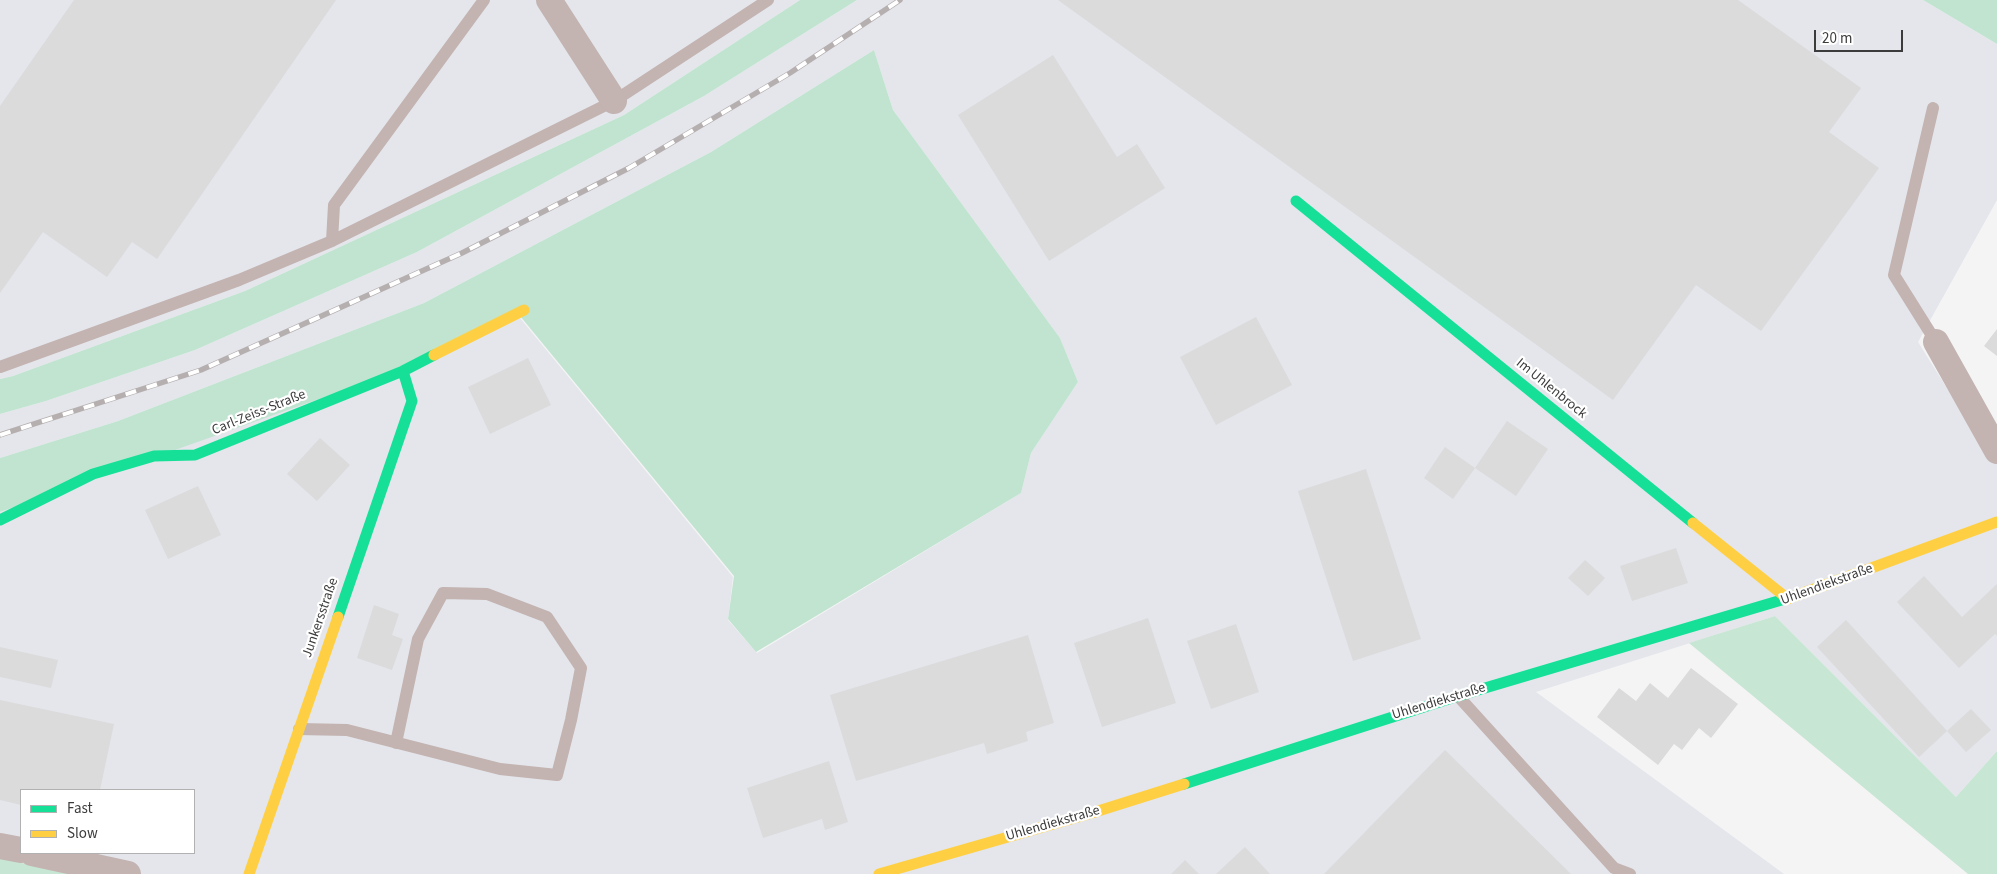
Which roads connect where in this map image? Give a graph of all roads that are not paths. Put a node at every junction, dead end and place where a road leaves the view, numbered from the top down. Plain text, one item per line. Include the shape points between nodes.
1 (484, 0) edge
2 (549, 0) edge
3 (768, 0) edge
4 (614, 101) junction
5 (1933, 108) dead end
6 (1296, 201) dead end
7 (332, 241) junction
8 (524, 310) dead end
9 (1936, 342) joint
10 (0, 367) edge
11 (403, 371) junction
12 (1997, 451) edge
13 (0, 520) edge
14 (1997, 522) edge
15 (1788, 600) junction
16 (1458, 696) junction
17 (299, 729) junction
18 (396, 742) junction
19 (0, 846) edge
20 (20, 850) edge
21 (37, 854) edge
22 (128, 874) edge
23 (249, 874) edge
24 (879, 874) edge
25 (1630, 874) edge

1 - 7 lane via 334,204
2 - 4 street
3 - 4 lane
4 - 7 lane
5 - 9 lane via 1894,275
6 - 15 street, Im Uhlenbrock
7 - 10 lane via 239,280
8 - 11 street, Carl-Zeiss-Straße
9 - 12 street
11 - 13 street, Carl-Zeiss-Straße via 195,455 154,456 93,474
11 - 17 street, Junkersstraße via 412,401
14 - 15 street, Uhlendiekstraße
15 - 16 street, Uhlendiekstraße
16 - 24 street, Uhlendiekstraße via 1095,812
16 - 25 lane via 1614,868
17 - 18 lane via 347,730
17 - 23 street, Junkersstraße
18 - 18 lane via 500,769 557,775 572,720 581,668 546,617 487,594 443,593 418,639
19 - 20 street
21 - 22 street

